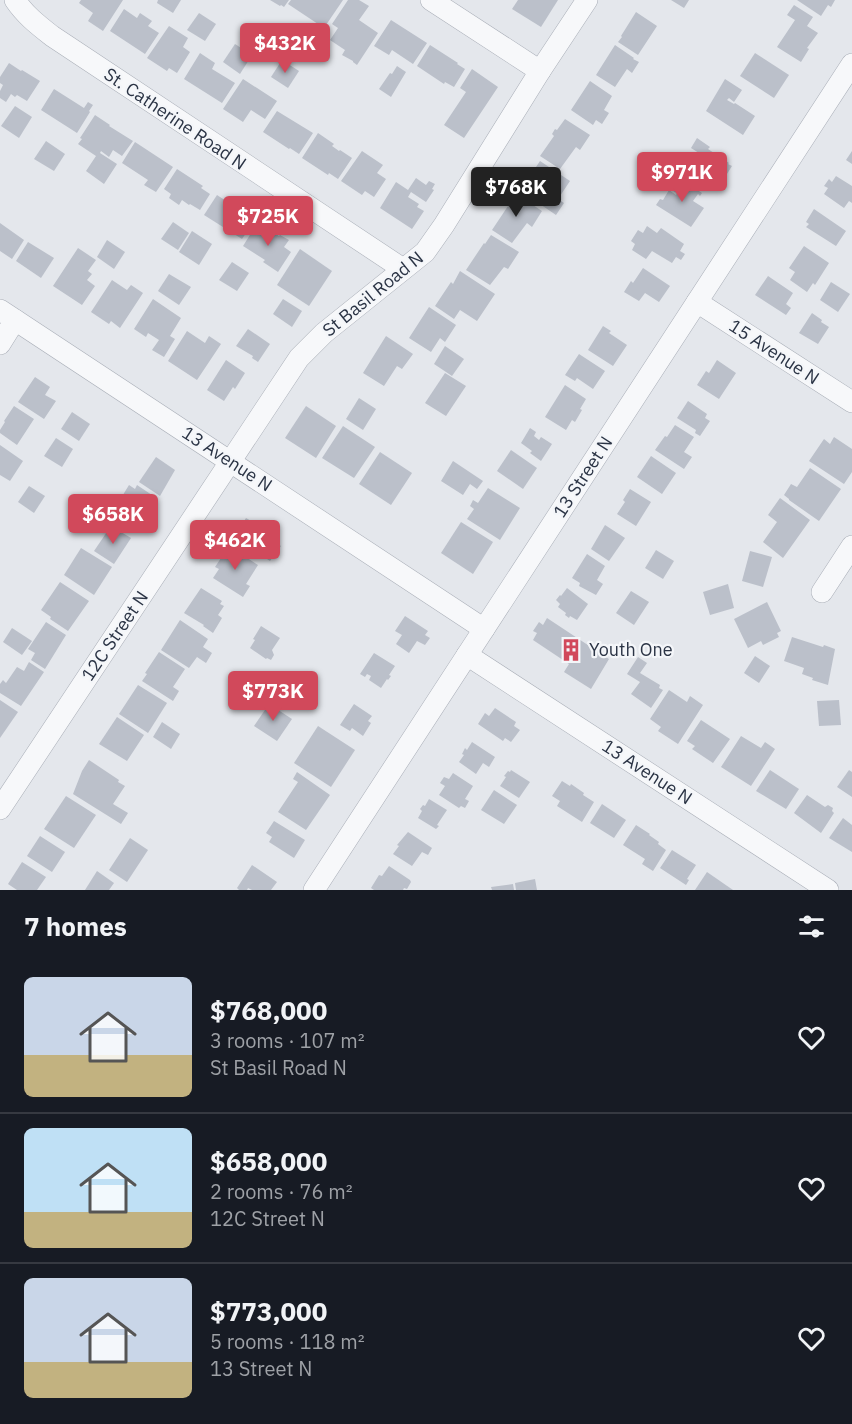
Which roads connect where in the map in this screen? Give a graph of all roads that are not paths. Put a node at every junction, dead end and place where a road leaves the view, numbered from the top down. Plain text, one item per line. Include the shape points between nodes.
1 (15, 0) edge
2 (432, 0) edge
3 (587, 0) edge
4 (852, 64) edge
5 (540, 71) junction
6 (403, 269) junction
7 (697, 302) junction
8 (8, 315) edge
9 (0, 344) edge
10 (852, 402) edge
11 (231, 462) junction
12 (852, 546) edge
13 (822, 592) dead end
14 (484, 629) junction
15 (467, 655) junction
16 (0, 810) edge
17 (314, 890) edge
18 (828, 890) edge

1 - 6 street, St. Catherine Road N via 30,19 52,36
2 - 5 street
3 - 5 street, St Basil Road N
4 - 7 street, 13 Street N
5 - 6 street, St Basil Road N via 444,225 425,252
6 - 11 street, St Basil Road N via 306,349
7 - 10 street, 15 Avenue N
7 - 14 street, 13 Street N
8 - 9 street
8 - 11 street, 13 Avenue N
11 - 14 street, 13 Avenue N
11 - 16 street, 12C Street N
12 - 13 street
14 - 15 street, 13 Street N
15 - 17 street, 13 Street N
15 - 18 street, 13 Avenue N

